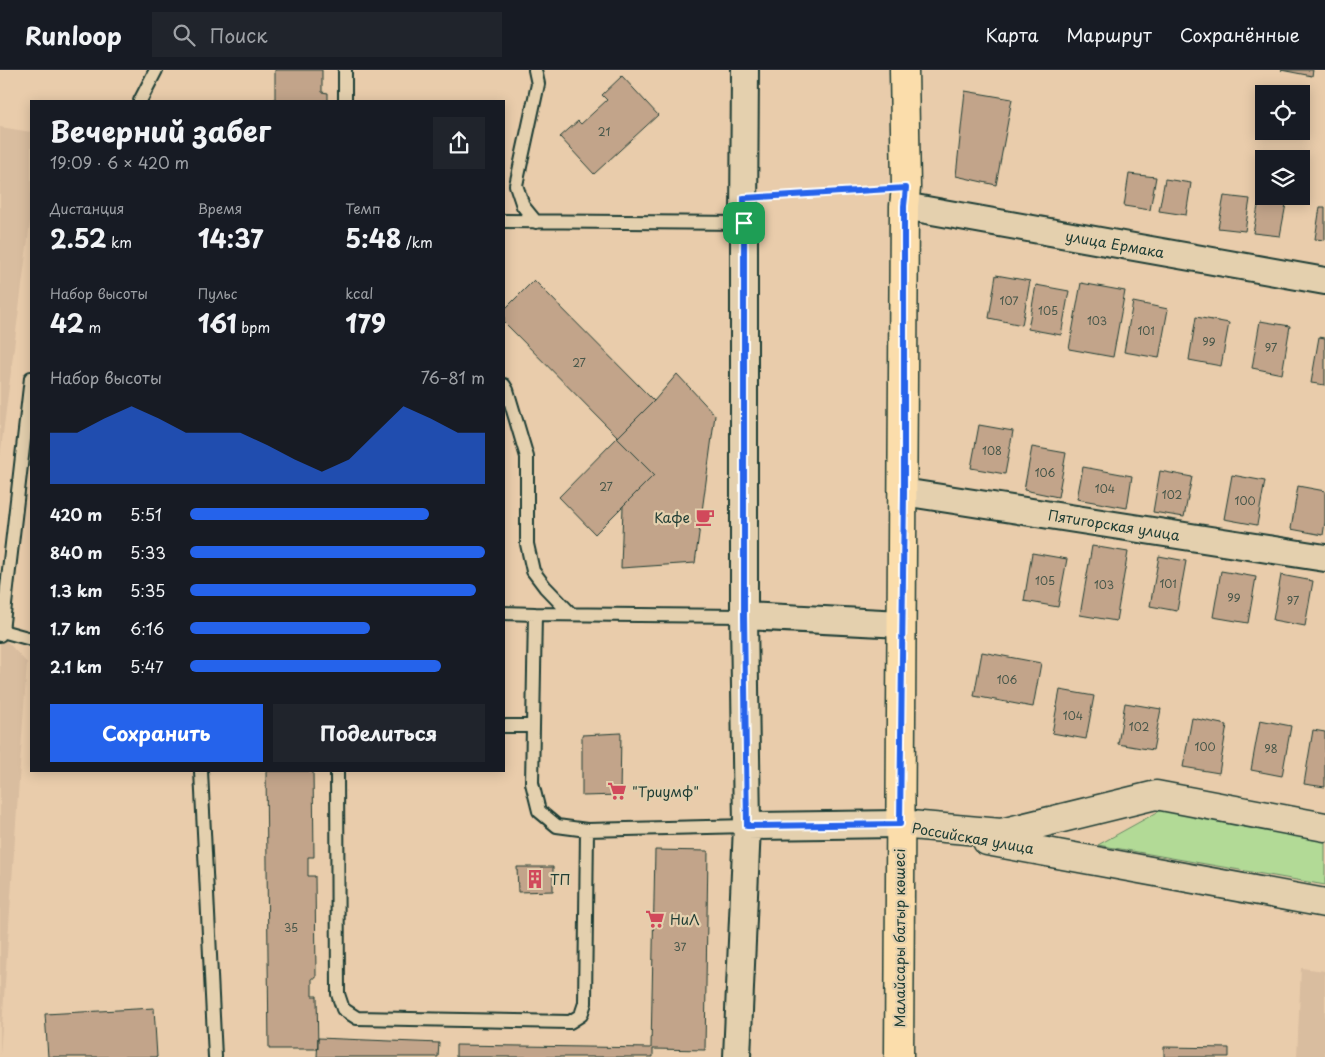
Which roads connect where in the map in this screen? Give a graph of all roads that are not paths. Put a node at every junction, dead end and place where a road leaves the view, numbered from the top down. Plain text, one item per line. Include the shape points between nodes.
1 (156, 70) edge
2 (345, 70) edge
3 (534, 70) edge
4 (745, 70) edge
5 (904, 70) edge
6 (141, 100) edge
7 (345, 100) edge
8 (905, 197) junction
9 (744, 210) junction
10 (505, 221) edge
11 (536, 222) junction
12 (1325, 281) edge
13 (30, 386) edge
14 (505, 387) edge
15 (904, 492) junction
16 (1325, 558) edge
17 (505, 613) edge
18 (534, 614) junction
19 (571, 614) junction
20 (744, 616) junction
21 (902, 624) junction
22 (1, 633) edge
23 (30, 639) edge
24 (505, 726) edge
25 (532, 726) junction
26 (201, 772) edge
27 (337, 772) edge
28 (900, 824) junction
29 (747, 826) junction
30 (1325, 827) edge
31 (587, 830) junction
32 (1325, 903) edge
33 (215, 1057) edge
34 (737, 1057) edge
35 (899, 1057) edge

1 - 6 lane
2 - 7 lane
3 - 11 lane via 538,84 516,185 523,206
4 - 9 street
5 - 8 main road, Малайсары батыр көшесі
8 - 12 street, улица Ермака
8 - 15 main road, Малайсары батыр көшесі
9 - 11 lane
9 - 20 street
10 - 11 lane
13 - 22 lane
14 - 19 lane via 527,457 527,544 533,571
15 - 16 street, Пятигорская улица
15 - 21 main road, Малайсары батыр көшесі
17 - 18 lane
18 - 19 lane
18 - 25 lane
19 - 20 lane
20 - 21 street
20 - 29 street
21 - 28 main road, Малайсары батыр көшесі
22 - 23 lane
24 - 25 lane
25 - 31 lane via 532,783 539,811 557,826
26 - 33 lane
27 - 31 lane via 338,994 344,1009 357,1018 570,1022 581,1015 585,1003
28 - 29 street
28 - 30 street, Российская улица via 1001,833 1156,795
28 - 32 street, Российская улица
28 - 35 main road, Малайсары батыр көшесі
29 - 31 lane
29 - 34 street

